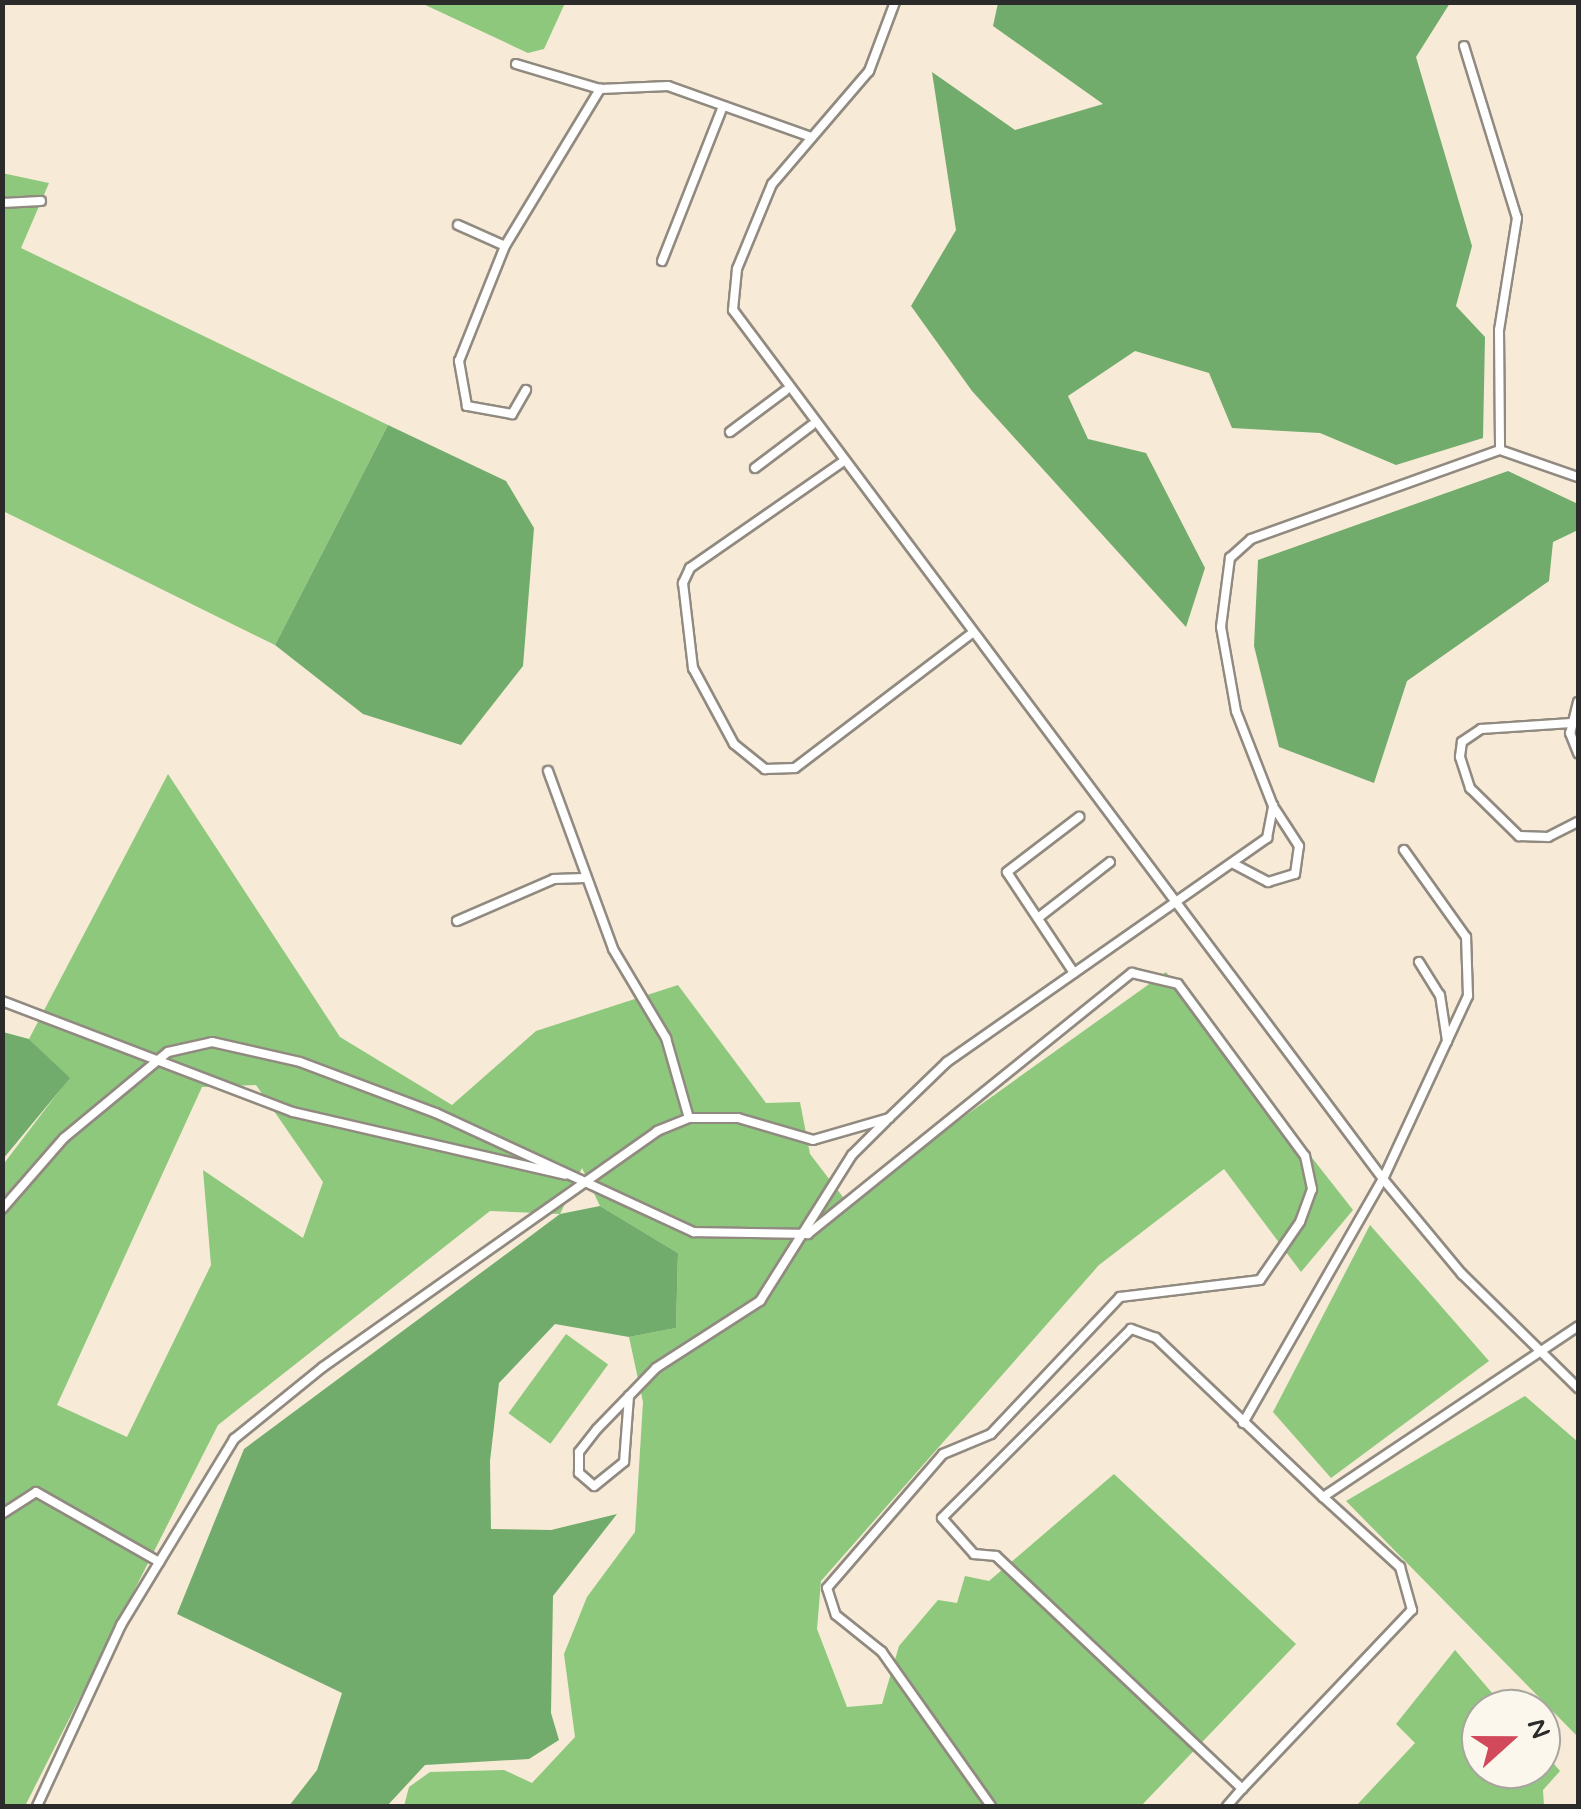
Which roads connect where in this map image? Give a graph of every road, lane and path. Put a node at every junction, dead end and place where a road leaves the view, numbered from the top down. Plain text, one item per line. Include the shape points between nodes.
1 (895, 2) edge
2 (1464, 46) dead end
3 (516, 64) dead end
4 (600, 89) junction
5 (722, 110) junction
6 (811, 137) junction
7 (41, 201) dead end
8 (2, 203) edge
9 (458, 225) dead end
10 (505, 246) junction
11 (662, 261) dead end
12 (526, 390) dead end
13 (786, 391) junction
14 (812, 425) junction
15 (730, 432) dead end
16 (1500, 450) junction
17 (840, 462) junction
18 (755, 468) dead end
19 (1578, 477) edge
20 (972, 634) junction
21 (1578, 702) edge
22 (1571, 723) junction
23 (1578, 753) edge
24 (548, 771) dead end
25 (1273, 806) junction
26 (1078, 817) dead end
27 (1578, 822) edge
28 (1271, 830) junction
29 (1293, 835) junction
30 (1250, 850) junction
31 (1404, 850) dead end
32 (1110, 862) dead end
33 (1232, 863) junction
34 (1250, 875) junction
35 (585, 878) junction
36 (1176, 903) junction
37 (1038, 918) junction
38 (457, 921) dead end
39 (1419, 962) dead end
40 (1074, 974) junction
41 (2, 1001) edge
42 (1447, 1042) junction
43 (158, 1061) junction
44 (689, 1118) junction
45 (889, 1118) junction
46 (582, 1178) junction
47 (1383, 1179) junction
48 (2, 1208) edge
49 (808, 1234) junction
50 (1578, 1326) edge
51 (1537, 1352) junction
52 (1578, 1388) edge
53 (629, 1396) junction
54 (1243, 1422) junction
55 (1322, 1497) junction
56 (2, 1514) edge
57 (159, 1562) junction
58 (1242, 1789) junction
59 (37, 1806) edge
60 (991, 1806) edge
61 (1228, 1806) edge

1 - 6 lane via 870,71
2 - 16 lane via 1517,218 1500,312
3 - 4 lane
4 - 5 lane via 668,86
4 - 10 lane
5 - 6 lane
5 - 11 lane
6 - 13 lane via 772,184 734,287 738,322
7 - 8 lane
9 - 10 lane
10 - 12 lane via 458,361 460,388 467,406 512,414
13 - 14 lane
13 - 15 lane
14 - 17 lane
14 - 18 lane
16 - 19 lane
16 - 25 lane via 1361,494 1252,539 1230,558 1221,627 1236,711
17 - 20 lane
17 - 20 lane via 690,568 683,583 693,668 734,744 765,769 795,768
20 - 36 lane
21 - 22 lane
22 - 23 lane
22 - 27 lane via 1481,728 1462,742 1460,757 1470,788 1519,836 1548,837
24 - 35 lane
25 - 28 lane
25 - 29 lane
26 - 37 lane via 1007,872
28 - 29 lane
28 - 30 lane
29 - 34 lane via 1302,860 1295,874 1281,884
30 - 33 lane
30 - 34 lane
31 - 42 lane via 1466,937 1468,996
32 - 37 lane
33 - 34 lane
33 - 36 lane
35 - 38 lane via 554,879
35 - 44 lane via 613,949 666,1038
36 - 40 lane
36 - 47 lane
37 - 40 lane
39 - 42 lane via 1440,995
40 - 45 lane via 946,1062
41 - 43 lane
42 - 47 lane
43 - 46 lane via 365,1134
43 - 46 lane via 194,1042 265,1051
43 - 48 lane via 64,1138
44 - 45 lane via 738,1118 812,1140
44 - 46 lane
45 - 49 lane via 852,1155
46 - 49 lane via 694,1232
46 - 57 lane via 234,1439
47 - 51 lane
47 - 54 lane
49 - 53 lane via 760,1301
49 - 60 lane via 894,1156 1146,970 1178,984 1218,1033 1310,1172 1308,1206 1267,1274 1234,1288 1157,1287 1120,1298 992,1434 944,1454 827,1588 836,1615 882,1652
50 - 51 lane
51 - 52 lane
51 - 55 lane
53 - 53 lane via 579,1452 579,1474 594,1486 624,1462
54 - 55 lane
54 - 58 lane via 1156,1338 1118,1332 942,1518 974,1554 996,1556
55 - 58 lane via 1400,1567 1412,1610
56 - 57 lane via 36,1492
57 - 59 lane
58 - 61 lane

